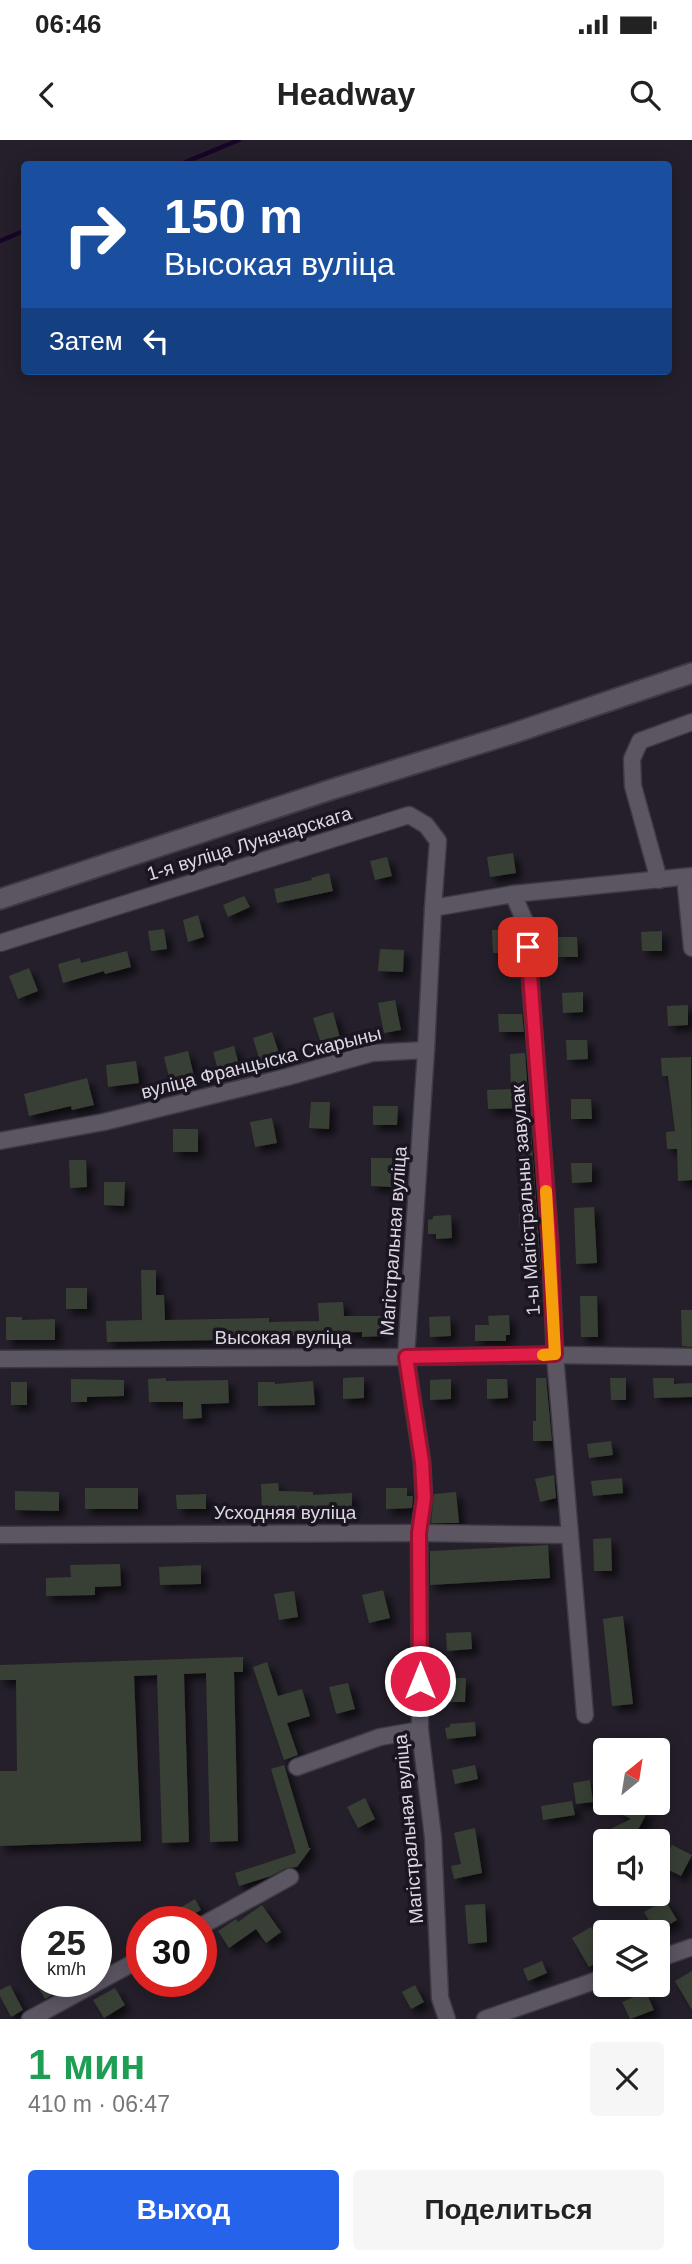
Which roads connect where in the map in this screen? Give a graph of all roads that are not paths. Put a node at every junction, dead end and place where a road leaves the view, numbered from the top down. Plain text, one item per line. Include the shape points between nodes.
1 (692, 673) edge
2 (692, 722) edge
3 (689, 876) edge
4 (659, 880) junction
5 (513, 894) junction
6 (0, 899) edge
7 (433, 908) junction
8 (0, 943) edge
9 (692, 948) edge
10 (426, 1050) junction
11 (0, 1141) edge
12 (555, 1354) junction
13 (406, 1357) junction
14 (692, 1357) edge
15 (0, 1359) edge
16 (419, 1533) junction
17 (0, 1535) edge
18 (570, 1535) junction
19 (585, 1715) dead end
20 (420, 1730) junction
21 (297, 1767) dead end
22 (290, 1877) dead end
23 (217, 1917) edge
24 (692, 1947) edge
25 (670, 1955) edge
26 (126, 1967) edge
27 (593, 1982) edge
28 (30, 2019) edge
29 (447, 2019) edge
30 (485, 2019) edge

1 - 6 street
2 - 4 street via 640,741 632,759 634,786
3 - 4 street
3 - 9 street
4 - 5 street
5 - 7 street
5 - 12 street, 1-ы Магістральны завулак via 526,924
7 - 8 street, 1-я вуліца Луначарскага via 438,841 426,825 410,815
7 - 10 street
10 - 11 street, вуліца Францыска Скарыны via 372,1053 104,1122
10 - 13 street, Магістральная вуліца
12 - 13 street, Высокая вуліца
12 - 14 street, Высокая вуліца
12 - 18 street, 1-ы Магістральны завулак
13 - 15 street, Высокая вуліца
13 - 16 street, Магістральная вуліца via 422,1462 424,1498
16 - 17 street, Усходняя вуліца
16 - 18 street, Усходняя вуліца
16 - 20 street, Магістральная вуліца
18 - 19 street, 1-ы Магістральны завулак
20 - 21 street via 380,1737
20 - 29 street, Магістральная вуліца via 433,1837 440,1998
22 - 23 street
24 - 25 street
26 - 28 street
27 - 30 street

